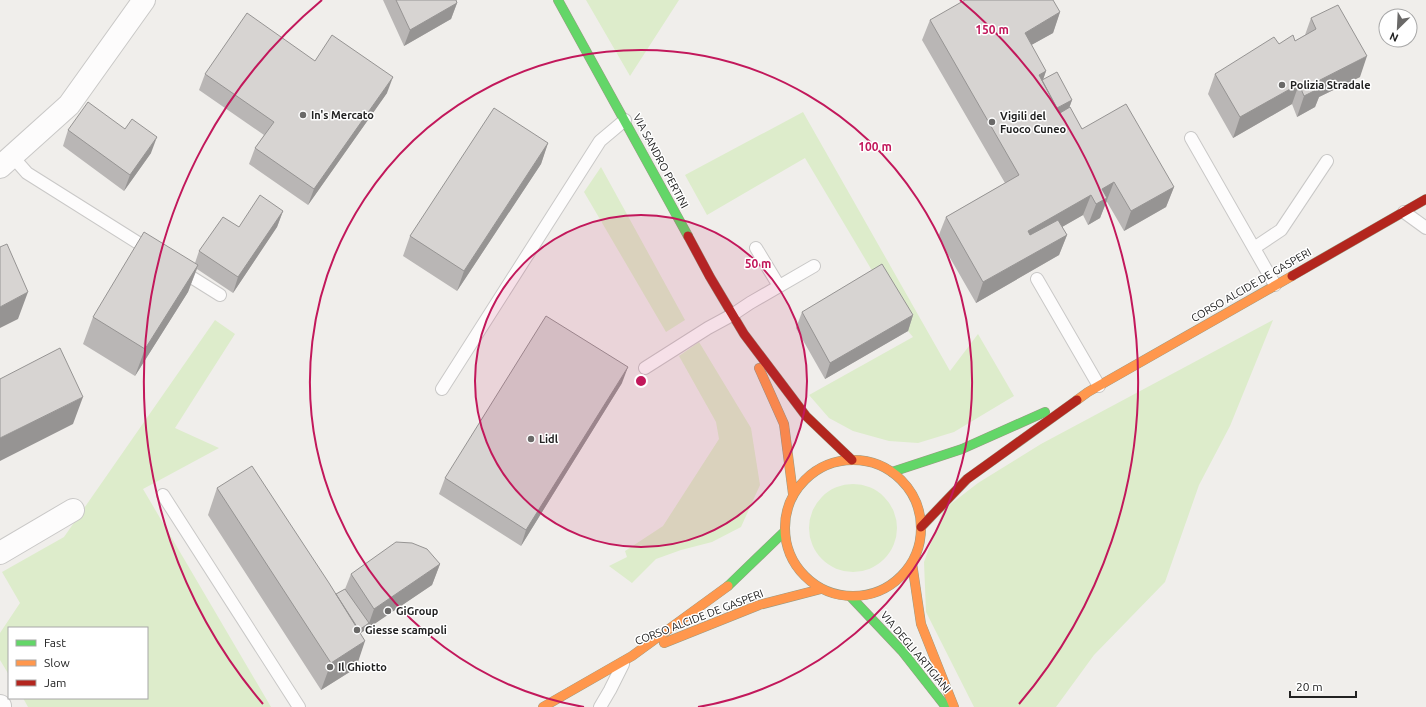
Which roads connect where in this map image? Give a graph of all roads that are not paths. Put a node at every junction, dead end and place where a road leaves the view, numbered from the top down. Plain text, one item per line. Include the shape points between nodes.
1 (144, 0) edge
2 (558, 0) edge
3 (625, 120) junction
4 (1191, 138) dead end
5 (1326, 161) dead end
6 (6, 162) edge
7 (1426, 199) edge
8 (1404, 212) junction
9 (1426, 228) edge
10 (756, 248) dead end
11 (1254, 248) junction
12 (814, 266) dead end
13 (1038, 279) dead end
14 (1275, 285) junction
15 (779, 286) junction
16 (220, 295) dead end
17 (732, 315) junction
18 (744, 334) junction
19 (645, 368) dead end
20 (1099, 386) junction
21 (442, 390) dead end
22 (1088, 392) junction
23 (852, 460) junction
24 (892, 472) junction
25 (793, 494) junction
26 (163, 495) dead end
27 (73, 510) dead end
28 (921, 527) junction
29 (784, 532) junction
30 (0, 554) edge
31 (912, 563) junction
32 (821, 589) junction
33 (850, 596) junction
34 (628, 658) junction
35 (300, 707) edge
36 (543, 707) edge
37 (600, 707) edge
38 (946, 707) edge
39 (954, 707) edge

1 - 6 street via 69,104
2 - 3 main road, VIA SANDRO PERTINI
3 - 17 main road, VIA SANDRO PERTINI
3 - 21 lane via 600,141
4 - 11 lane
5 - 11 lane via 1281,230
6 - 16 lane via 28,173
7 - 8 main road, CORSO ALCIDE DE GASPERI
8 - 9 lane
8 - 14 main road, CORSO ALCIDE DE GASPERI
10 - 15 lane
11 - 14 lane
12 - 15 lane
13 - 20 lane
14 - 20 main road, CORSO ALCIDE DE GASPERI
15 - 17 lane
17 - 18 main road, VIA SANDRO PERTINI
17 - 19 lane
18 - 23 main road, VIA SANDRO PERTINI via 806,416
18 - 25 main road, VIA SANDRO PERTINI via 784,424
20 - 22 main road, CORSO ALCIDE DE GASPERI
22 - 24 main road, CORSO ALCIDE DE GASPERI via 962,449
22 - 28 main road, CORSO ALCIDE DE GASPERI via 968,479
23 - 24 main road via 873,462
23 - 25 main road via 829,464 808,476
24 - 28 main road via 907,487 918,506
25 - 29 main road via 786,513
26 - 35 lane
27 - 30 street
28 - 31 main road via 919,546
29 - 32 main road via 790,555 802,574
29 - 34 main road, CORSO ALCIDE DE GASPERI via 729,586
31 - 33 main road via 901,577 886,588 869,595
31 - 39 main road, VIA DEGLI ARTIGIANI via 921,624
32 - 33 main road
32 - 34 main road, CORSO ALCIDE DE GASPERI via 759,605
33 - 38 main road, VIA DEGLI ARTIGIANI via 902,650
34 - 36 main road, CORSO ALCIDE DE GASPERI
34 - 37 lane

